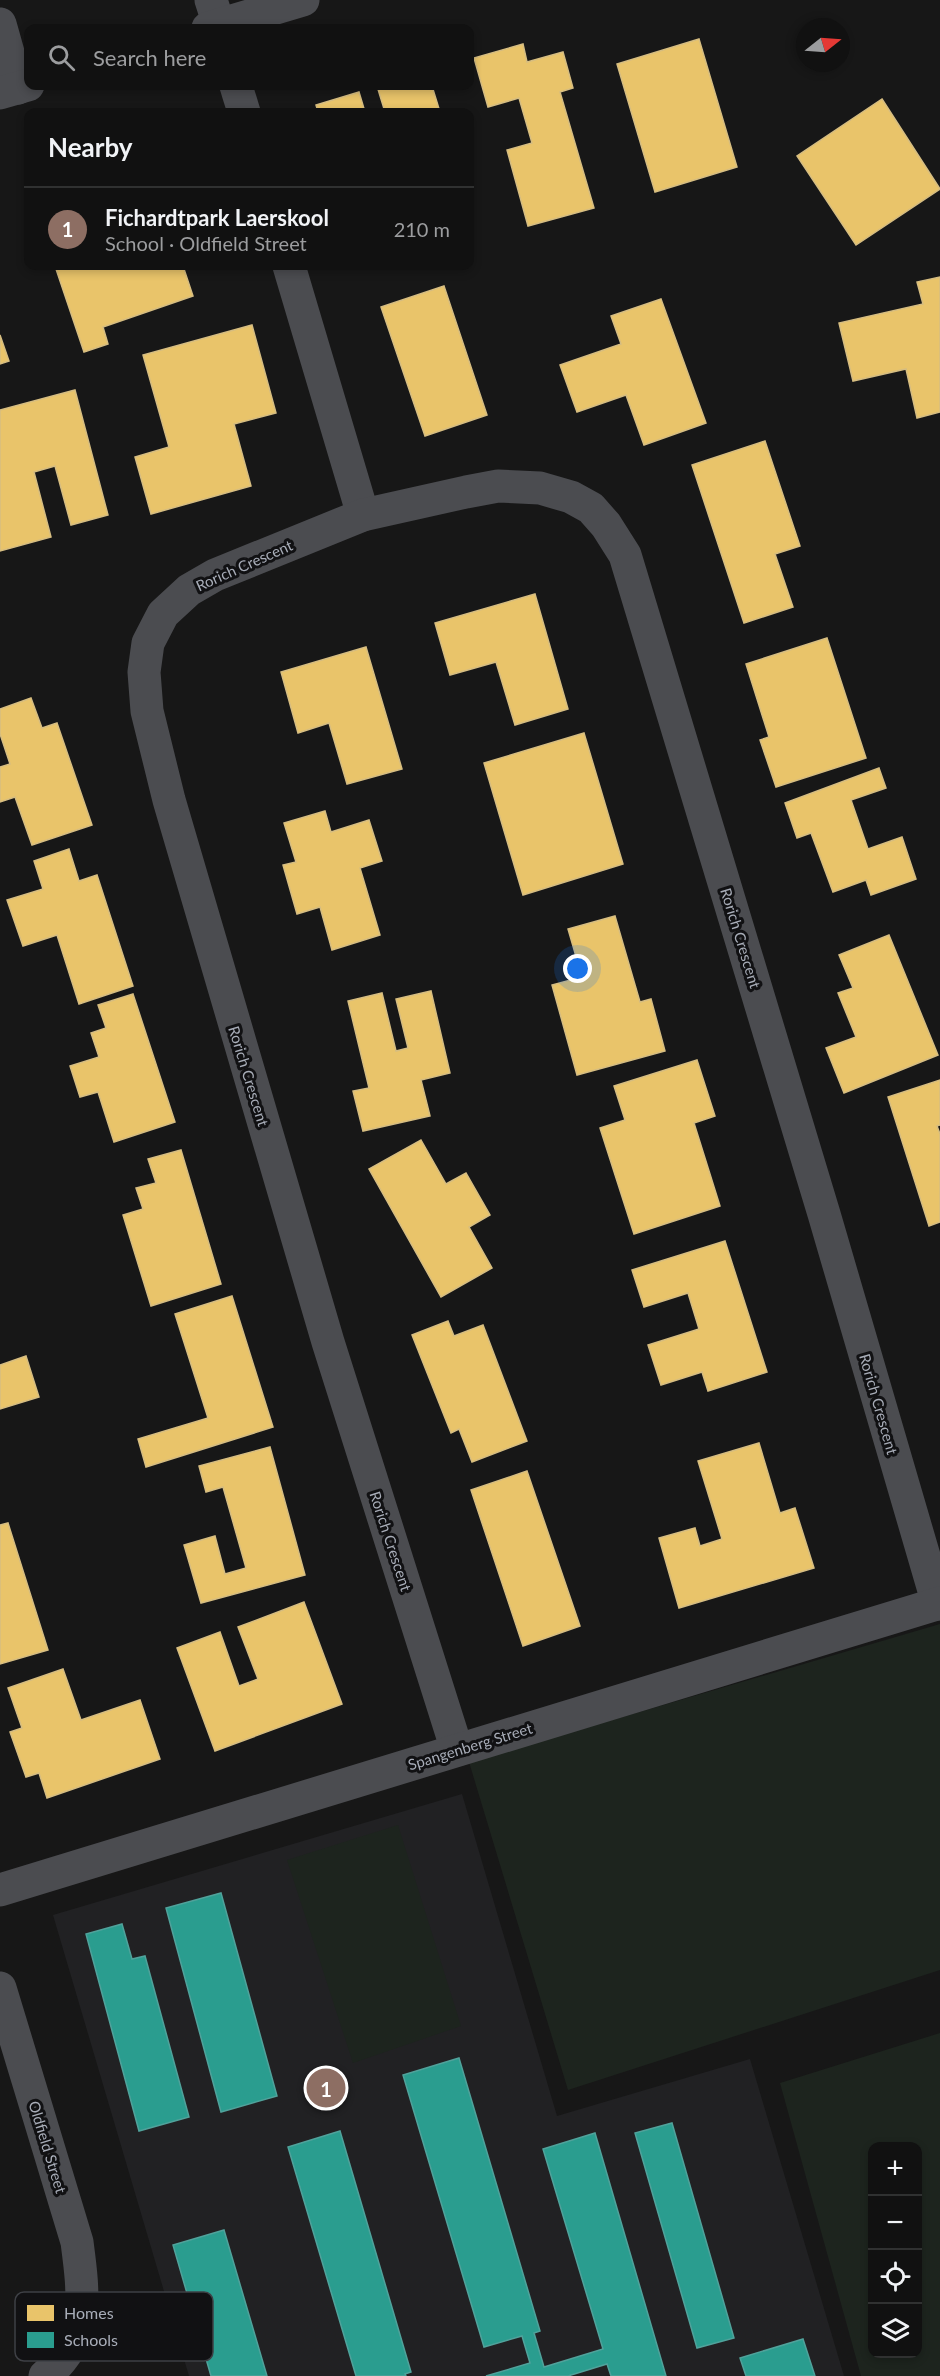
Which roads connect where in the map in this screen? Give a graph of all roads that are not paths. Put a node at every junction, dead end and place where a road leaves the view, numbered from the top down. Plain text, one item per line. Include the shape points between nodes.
1 (303, 0) edge
2 (214, 21) edge
3 (0, 24) edge
4 (16, 89) edge
5 (237, 90) edge
6 (243, 108) edge
7 (290, 270) edge
8 (363, 515) junction
9 (939, 1603) edge
10 (457, 1749) junction
11 (0, 1890) edge
12 (0, 1988) edge
13 (82, 2292) edge
14 (61, 2361) edge
15 (45, 2376) edge

1 - 2 street
3 - 4 street
5 - 6 street
7 - 8 street
8 - 9 street, Rorich Crescent via 498,486 540,488 591,508 625,555
8 - 10 street, Rorich Crescent via 215,575 189,590 163,614 148,643 144,672 147,711 168,800 222,988 328,1342
9 - 10 street, Spangenberg Street
10 - 11 street, Spangenberg Street
12 - 13 street, Oldfield Street via 77,2242
14 - 15 street, Oldfield Street

